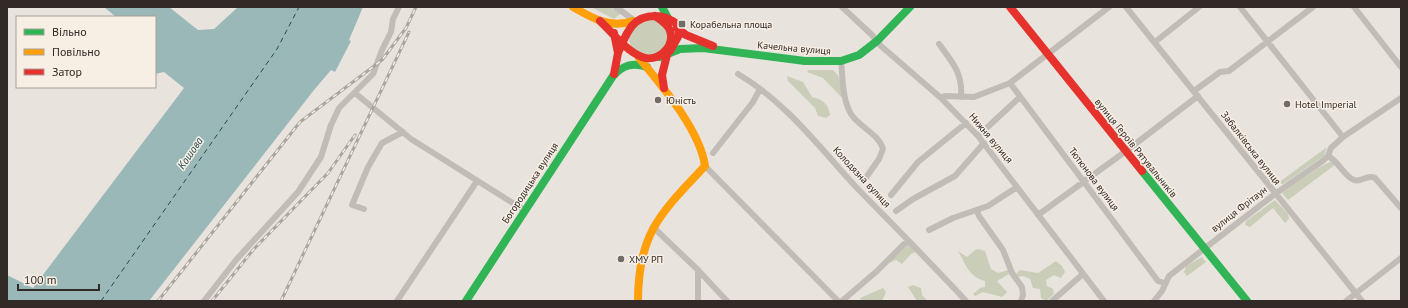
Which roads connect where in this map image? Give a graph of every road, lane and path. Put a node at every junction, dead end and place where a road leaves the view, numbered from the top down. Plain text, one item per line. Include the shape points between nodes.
1 (399, 7) edge
2 (573, 7) edge
3 (616, 7) edge
4 (662, 7) edge
5 (842, 7) edge
6 (910, 7) edge
7 (1010, 7) edge
8 (1109, 7) edge
9 (1126, 7) edge
10 (1199, 7) edge
11 (1240, 7) edge
12 (1313, 7) edge
13 (1354, 7) edge
14 (650, 8) edge
15 (643, 16) junction
16 (600, 21) junction
17 (634, 21) junction
18 (668, 23) junction
19 (614, 33) junction
20 (877, 42) junction
21 (1155, 42) junction
22 (1269, 42) junction
23 (939, 44) dead end
24 (626, 45) junction
25 (673, 48) junction
26 (729, 51) junction
27 (618, 53) junction
28 (1047, 53) junction
29 (639, 58) junction
30 (663, 58) junction
31 (841, 61) junction
32 (622, 67) junction
33 (647, 67) junction
34 (1401, 67) edge
35 (738, 74) dead end
36 (613, 76) junction
37 (1010, 83) junction
38 (760, 89) junction
39 (665, 91) junction
40 (1196, 93) junction
41 (355, 94) junction
42 (961, 96) junction
43 (1020, 97) junction
44 (941, 98) junction
45 (1401, 98) edge
46 (966, 123) junction
47 (403, 132) junction
48 (978, 136) junction
49 (1343, 136) junction
50 (984, 143) junction
51 (1126, 151) junction
52 (713, 153) dead end
53 (1328, 156) junction
54 (705, 166) junction
55 (865, 179) dead end
56 (477, 181) junction
57 (1084, 182) junction
58 (1017, 187) junction
59 (1275, 194) junction
60 (891, 195) dead end
61 (1401, 208) edge
62 (364, 209) dead end
63 (524, 210) junction
64 (896, 211) dead end
65 (977, 211) junction
66 (1038, 215) junction
67 (654, 227) junction
68 (928, 230) dead end
69 (908, 240) junction
70 (1205, 249) junction
71 (1401, 258) edge
72 (698, 270) junction
73 (1083, 274) junction
74 (1164, 283) junction
75 (1356, 293) junction
76 (204, 301) edge
77 (397, 301) edge
78 (466, 301) edge
79 (638, 301) edge
80 (698, 301) edge
81 (727, 301) edge
82 (838, 301) edge
83 (842, 301) edge
84 (966, 301) edge
85 (1020, 301) edge
86 (1052, 301) edge
87 (1104, 301) edge
88 (1154, 301) edge
89 (1247, 301) edge
90 (1346, 301) edge
91 (1362, 301) edge

1 - 41 street via 393,19 392,32 373,74
2 - 16 street
3 - 17 street
4 - 18 street
5 - 20 street, Нижня вулиця
6 - 20 street, Качельна вулиця
7 - 28 street, вулиця Героїв Рятувальників
8 - 28 street
9 - 21 street, Забалківська вулиця
10 - 21 street
11 - 22 street
12 - 22 street
13 - 34 street
14 - 15 street
15 - 17 street
15 - 18 street
16 - 17 street via 623,26
16 - 19 street
17 - 24 street, Богородицька вулиця via 627,33
18 - 25 street
18 - 26 street, Качельна вулиця via 694,39
18 - 30 street via 676,44
19 - 24 street
19 - 27 street, Богородицька вулиця
20 - 31 street, Качельна вулиця via 859,55
20 - 44 street, Нижня вулиця
21 - 40 street, Забалківська вулиця
22 - 40 street via 1229,71 1220,72
22 - 49 street
23 - 42 street via 961,80
24 - 27 street, Богородицька вулиця
24 - 29 street
25 - 26 street, Качельна вулиця
25 - 30 street, Качельна вулиця
26 - 31 street, Качельна вулиця via 818,62
27 - 36 street, Богородицька вулиця
28 - 37 street
28 - 51 street, вулиця Героїв Рятувальників
29 - 30 street, Качельна вулиця
29 - 32 street, Богородицька вулиця
29 - 33 street
30 - 39 street
31 - 55 street via 849,109 854,118 879,141 883,149
32 - 33 street via 633,64
32 - 36 street, Богородицька вулиця
33 - 39 street
35 - 38 street, Колодязна вулиця
36 - 63 street, Богородицька вулиця
37 - 42 street via 978,96
37 - 43 street, Тютюнова вулиця
38 - 52 street via 753,102
38 - 69 street, Колодязна вулиця via 796,121
39 - 54 street via 700,146
40 - 51 street
40 - 59 street, Забалківська вулиця
41 - 47 street
41 - 76 street via 339,108 321,157 298,192 236,260
42 - 44 street
43 - 48 street
43 - 57 street, Тютюнова вулиця
44 - 46 street, Нижня вулиця
45 - 49 street, вулиця Фрітаун
46 - 48 street, Нижня вулиця
46 - 60 street via 918,162
47 - 56 street
47 - 62 street via 382,143 368,167 352,205
48 - 50 street, Нижня вулиця
49 - 53 street, вулиця Фрітаун via 1331,148
50 - 58 street, Нижня вулиця
50 - 64 street via 955,176
51 - 57 street
51 - 70 street, вулиця Героїв Рятувальників
53 - 59 street, вулиця Фрітаун
53 - 61 street via 1334,158 1352,180 1357,181 1370,176 1375,178
54 - 67 street via 665,210
54 - 82 street
56 - 63 street
56 - 77 street
57 - 66 street
57 - 74 street, Тютюнова вулиця via 1158,281
58 - 65 street
58 - 66 street, Нижня вулиця
59 - 70 street, вулиця Фрітаун
59 - 75 street, Забалківська вулиця
63 - 78 street, Богородицька вулиця
65 - 68 street via 953,218
65 - 85 street via 1003,250 1012,273 1022,286 1023,295
66 - 73 street, Нижня вулиця
67 - 72 street
67 - 79 street via 641,258
69 - 83 street
69 - 84 street, Колодязна вулиця
70 - 74 street, вулиця Фрітаун via 1169,276
70 - 89 street, вулиця Героїв Рятувальників
71 - 75 street
72 - 80 street
72 - 81 street
73 - 86 street
73 - 87 street, Нижня вулиця
74 - 88 street, вулиця Фрітаун via 1162,291
75 - 90 street
75 - 91 street, Забалківська вулиця

